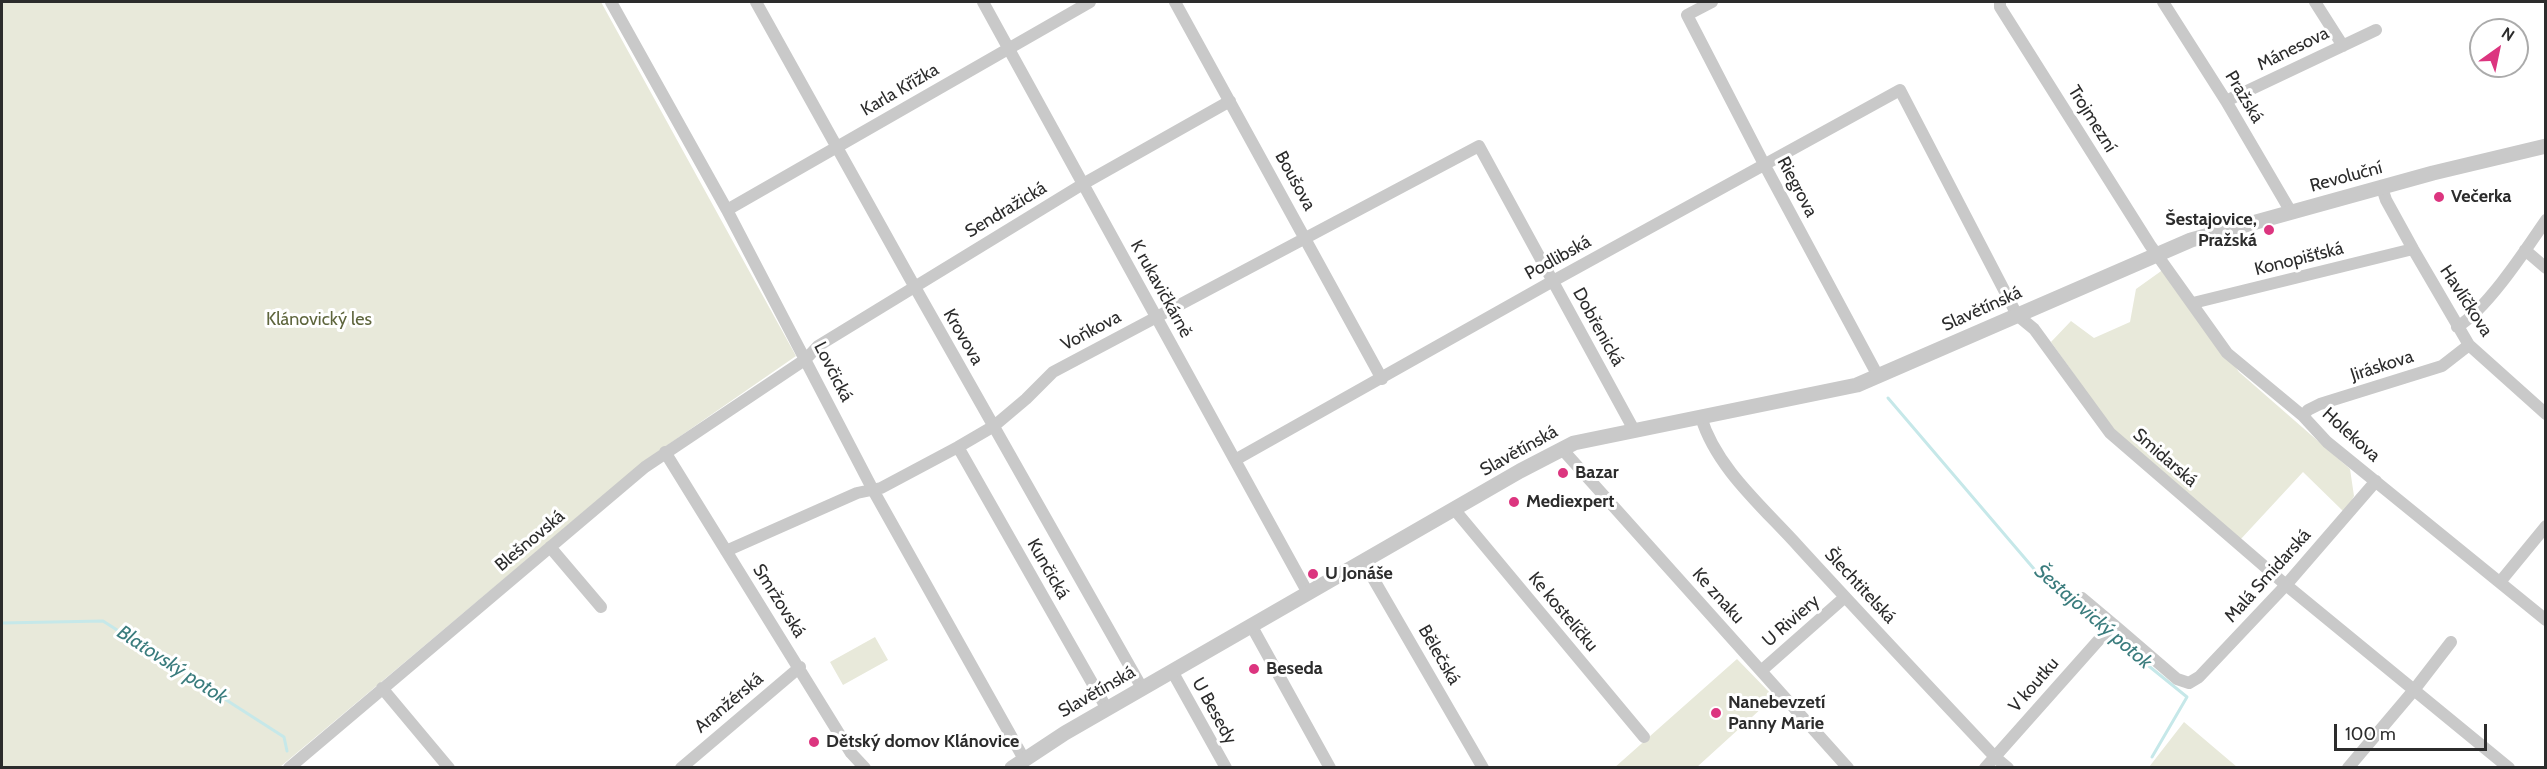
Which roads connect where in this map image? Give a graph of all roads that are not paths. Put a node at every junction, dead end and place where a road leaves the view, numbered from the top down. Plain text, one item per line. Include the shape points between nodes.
1 (611, 2) edge
2 (756, 2) edge
3 (983, 2) edge
4 (1090, 2) edge
5 (1175, 2) edge
6 (1712, 2) edge
7 (2000, 2) edge
8 (2163, 2) edge
9 (2315, 2) edge
10 (2376, 30) dead end
11 (2343, 46) junction
12 (1008, 48) junction
13 (1900, 90) joint
14 (1230, 101) junction
15 (2226, 101) junction
16 (1479, 146) joint
17 (2546, 146) edge
18 (838, 147) junction
19 (1764, 164) junction
20 (1083, 184) junction
21 (2382, 188) junction
22 (727, 210) junction
23 (2291, 212) junction
24 (2546, 220) edge
25 (1306, 239) junction
26 (2413, 249) junction
27 (2525, 250) junction
28 (2158, 254) junction
29 (2546, 268) edge
30 (1553, 281) junction
31 (914, 286) junction
32 (2193, 303) junction
33 (2017, 315) junction
34 (1156, 317) junction
35 (2457, 327) junction
36 (2469, 345) junction
37 (806, 359) junction
38 (1878, 376) junction
39 (1382, 379) junction
40 (2546, 414) edge
41 (2303, 416) junction
42 (1701, 417) junction
43 (994, 426) junction
44 (1634, 430) junction
45 (958, 447) junction
46 (1562, 449) junction
47 (666, 452) junction
48 (1235, 460) junction
49 (2376, 481) junction
50 (873, 490) junction
51 (1454, 509) junction
52 (2546, 526) edge
53 (550, 547) junction
54 (726, 551) junction
55 (1363, 561) junction
56 (2500, 582) junction
57 (2286, 585) junction
58 (1308, 593) junction
59 (1845, 597) junction
60 (2082, 598) dead end
61 (601, 607) dead end
62 (2546, 620) edge
63 (1251, 626) junction
64 (2107, 630) junction
65 (2451, 642) dead end
66 (800, 667) junction
67 (1172, 671) junction
68 (1761, 671) junction
69 (382, 688) junction
70 (1142, 688) junction
71 (2414, 690) junction
72 (1107, 709) junction
73 (1644, 737) dead end
74 (1995, 757) junction
75 (1018, 763) edge
76 (289, 768) edge
77 (449, 768) edge
78 (681, 768) edge
79 (866, 768) edge
80 (1226, 768) edge
81 (1330, 768) edge
82 (1483, 768) edge
83 (1848, 768) edge
84 (1985, 768) edge
85 (2008, 768) edge
86 (2348, 768) edge
87 (2509, 768) edge

1 - 22 street, Lovčická
2 - 18 street, Krovova
3 - 12 street, K rukavičkárně
4 - 12 street, Karla Křížka
5 - 14 street, Boušova
6 - 19 street, Riegrova via 1687,15
7 - 28 street, Trojmezní
8 - 15 street, Pražská
9 - 11 street
10 - 11 street, Mánesova
11 - 15 street, Mánesova
12 - 18 street, Karla Křížka
12 - 20 street, K rukavičkárně
13 - 19 street, Podlibská
13 - 33 street, Smidarská
14 - 20 street, Sendražická
14 - 25 street, Boušova
15 - 23 street, Pražská
16 - 25 street, Voňkova
16 - 30 street, Dobřenická
17 - 21 street, Revoluční
18 - 22 street, Karla Křížka
18 - 31 street, Krovova
19 - 30 street, Podlibská
19 - 38 street, Riegrova
20 - 31 street, Sendražická
20 - 34 street, K rukavičkárně
21 - 23 street, Revoluční
21 - 26 street, Havlíčkova
22 - 37 street, Lovčická
23 - 28 street, Revoluční via 2200,237
24 - 27 street
25 - 34 street, Voňkova
25 - 39 street, Boušova
26 - 32 street, Konopišťská
26 - 35 street, Havlíčkova
27 - 29 street
27 - 35 street via 2470,318
28 - 32 street, Holekova
28 - 33 street, Slavětínská
30 - 39 street, Podlibská
30 - 44 street, Dobřenická
31 - 37 street, Sendražická via 818,346
31 - 43 street, Krovova
32 - 41 street, Holekova via 2227,353
33 - 38 street, Slavětínská
33 - 57 street, Smidarská via 2034,329 2110,434
34 - 43 street, Voňkova via 1053,372
34 - 48 street, K rukavičkárně
35 - 36 street, Havlíčkova
36 - 40 street, Havlíčkova
36 - 41 street, Jiráskova via 2442,366 2320,404
37 - 47 street, Blešnovská
37 - 50 street, Lovčická
38 - 42 street, Slavětínská via 1857,385
39 - 48 street, Podlibská
41 - 49 street, Holekova via 2327,442
42 - 44 street, Slavětínská
42 - 59 street, Šlechtitelská via 1706,433 1733,474
43 - 45 street, Voňkova
43 - 70 street, Krovova
44 - 46 street, Slavětínská
45 - 50 street, Voňkova
45 - 72 street, Kunčická
46 - 51 street, Slavětínská
46 - 68 street, Ke znaku
47 - 53 street, Blešnovská
47 - 54 street, Smržovská
48 - 58 street, K rukavičkárně
49 - 56 street, Holekova
49 - 57 street, Malá Smidarská
50 - 54 street, Voňkova via 857,493
50 - 75 street, Lovčická
51 - 55 street, Slavětínská
51 - 73 street, Ke kostelíčku
52 - 56 street
53 - 61 street
53 - 69 street, Blešnovská
54 - 66 street, Smržovská
55 - 58 street, Slavětínská
55 - 82 street, Bělečská
56 - 62 street, Holekova
57 - 64 street, Malá Smidarská via 2193,682 2180,681
57 - 71 street, Smidarská
58 - 63 street, Slavětínská
59 - 68 street, U Riviery
59 - 74 street, Šlechtitelská
60 - 64 street
63 - 67 street, Slavětínská
63 - 81 street
64 - 74 street, V koutku
65 - 71 street
66 - 78 street, Aranžérská
66 - 79 street, Smržovská via 851,753
67 - 70 street, Slavětínská
67 - 80 street, U Besedy
68 - 83 street, Ke znaku
69 - 76 street, Blešnovská
69 - 77 street
70 - 72 street, Slavětínská
71 - 86 street
71 - 87 street, Smidarská
72 - 75 street, Slavětínská
74 - 84 street
74 - 85 street, Šlechtitelská

